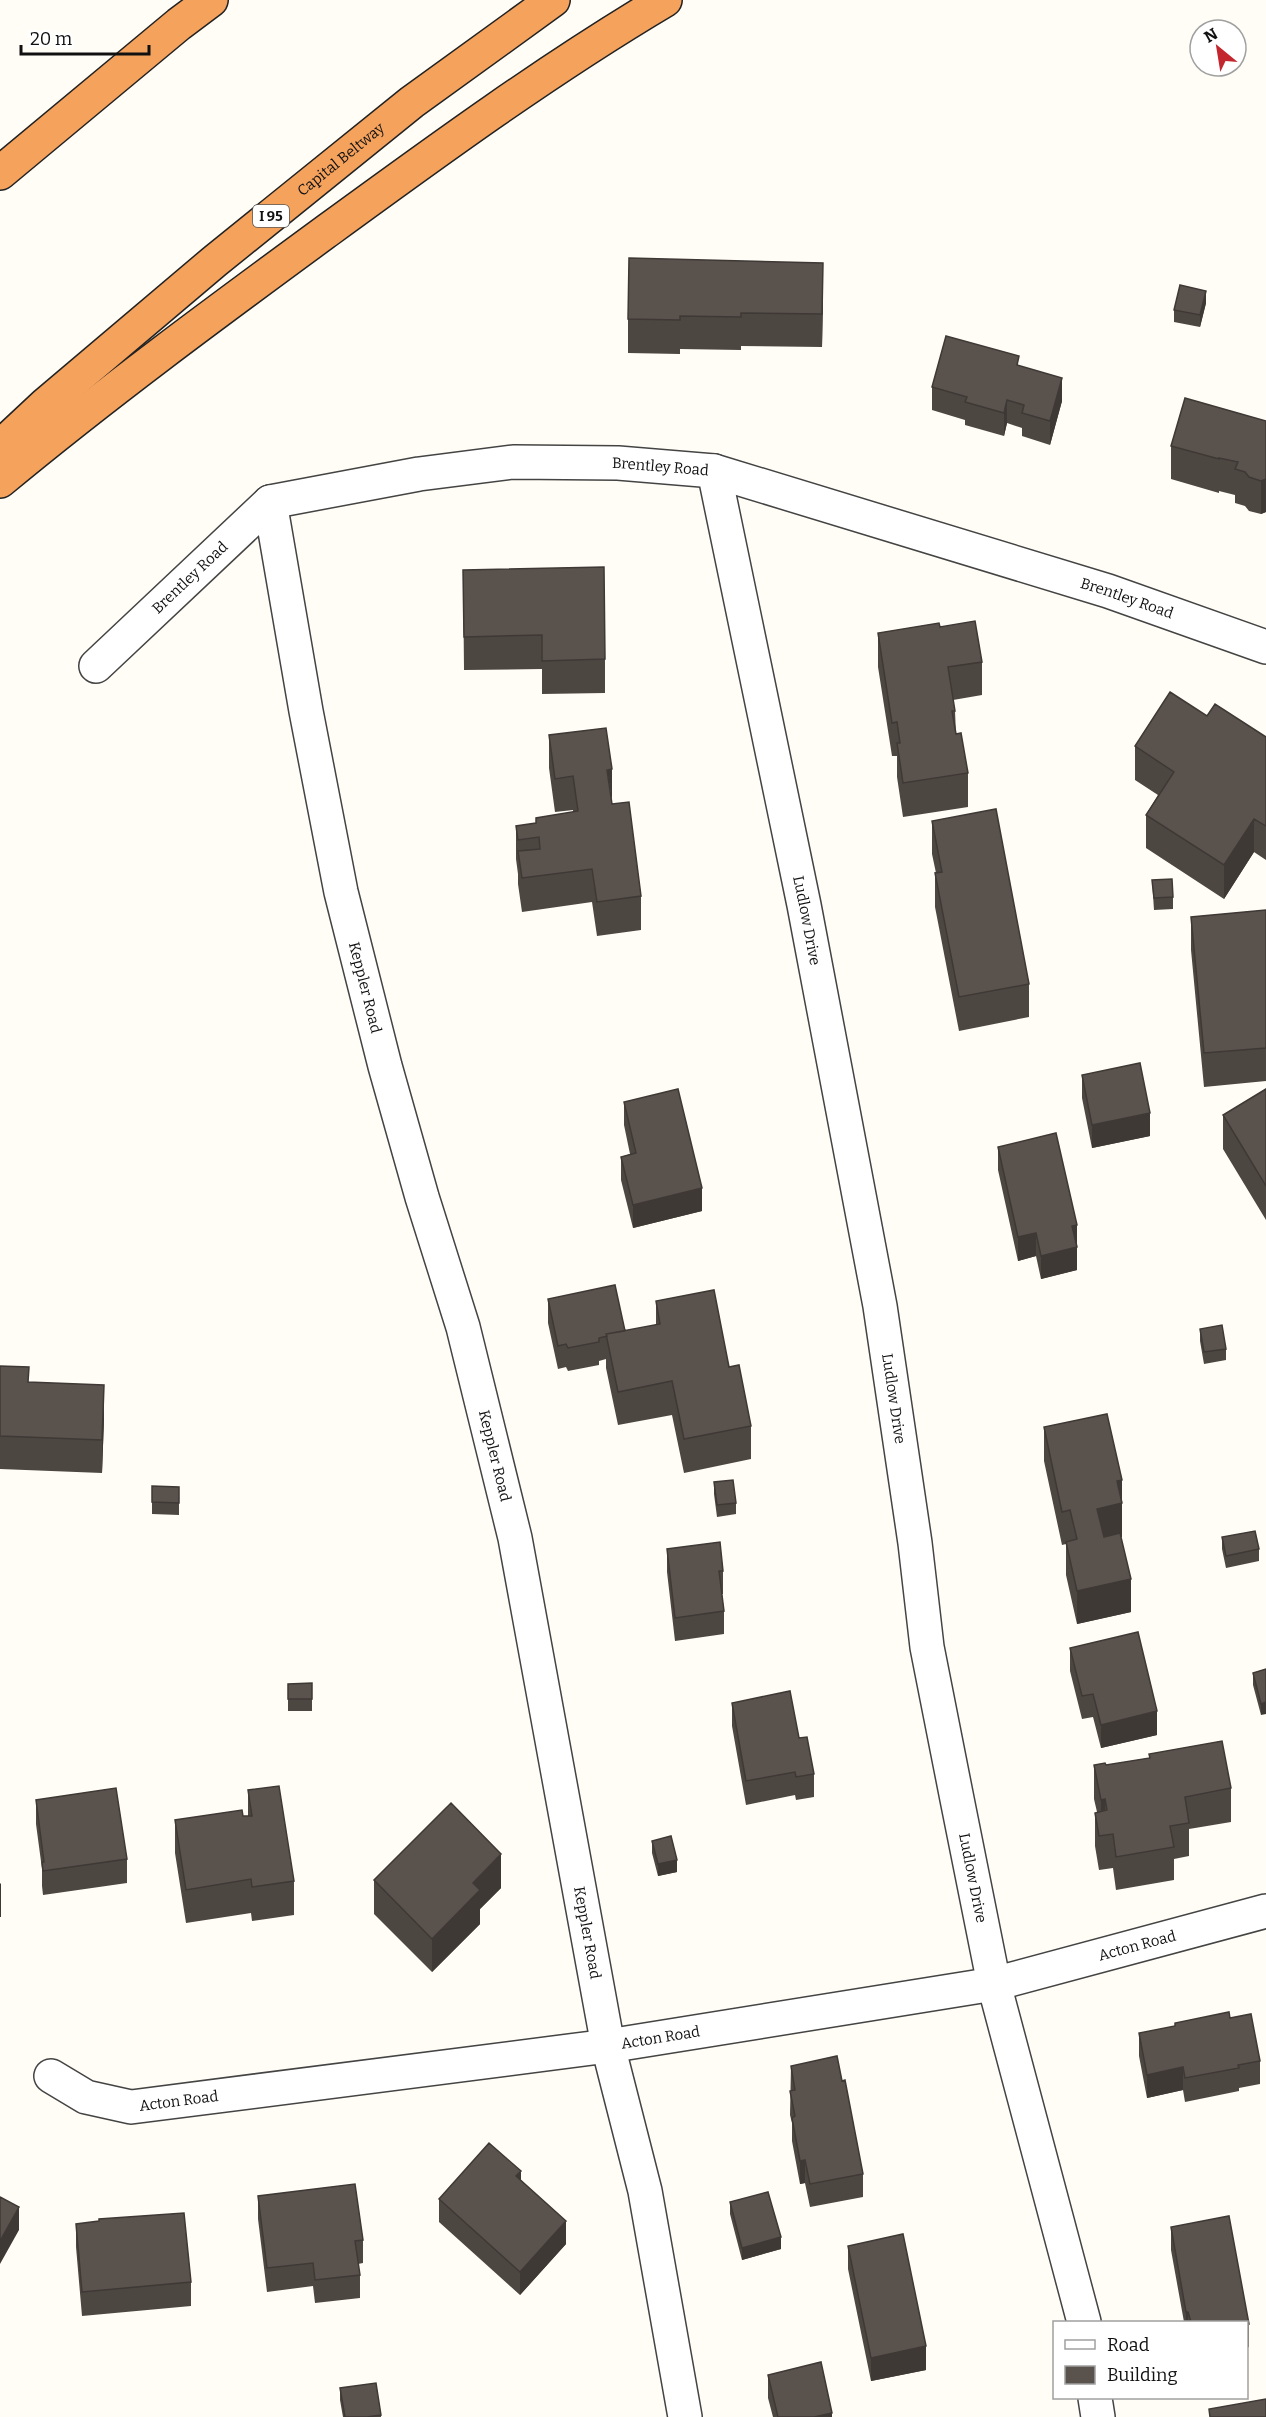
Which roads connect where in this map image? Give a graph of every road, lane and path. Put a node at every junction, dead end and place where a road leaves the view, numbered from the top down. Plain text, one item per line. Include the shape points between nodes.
1 (210, 0) edge
2 (554, 0) edge
3 (665, 0) edge
4 (0, 173) edge
5 (0, 447) edge
6 (714, 471) junction
7 (0, 481) edge
8 (270, 502) junction
9 (1266, 647) edge
10 (96, 666) dead end
11 (1266, 1911) edge
12 (994, 1984) junction
13 (608, 2046) junction
14 (51, 2076) dead end
15 (1084, 2321) edge
16 (1095, 2399) edge
17 (685, 2417) edge
18 (1098, 2417) edge

1 - 4 highway
2 - 5 highway, Capital Beltway / I 95 via 412,102 46,404
3 - 7 highway via 444,146 94,405
6 - 8 street, Brentley Road via 618,463 513,462 419,474
6 - 9 street, Brentley Road via 1108,591
6 - 12 street, Ludlow Drive via 804,905 878,1294 927,1647
8 - 10 street, Brentley Road
8 - 13 street, Keppler Road via 341,892 388,1077 463,1327 515,1538
11 - 12 street, Acton Road
12 - 13 street, Acton Road
12 - 15 street, Ludlow Drive
13 - 14 street, Acton Road via 131,2107 86,2097
13 - 17 street, Keppler Road via 645,2191
16 - 18 street

